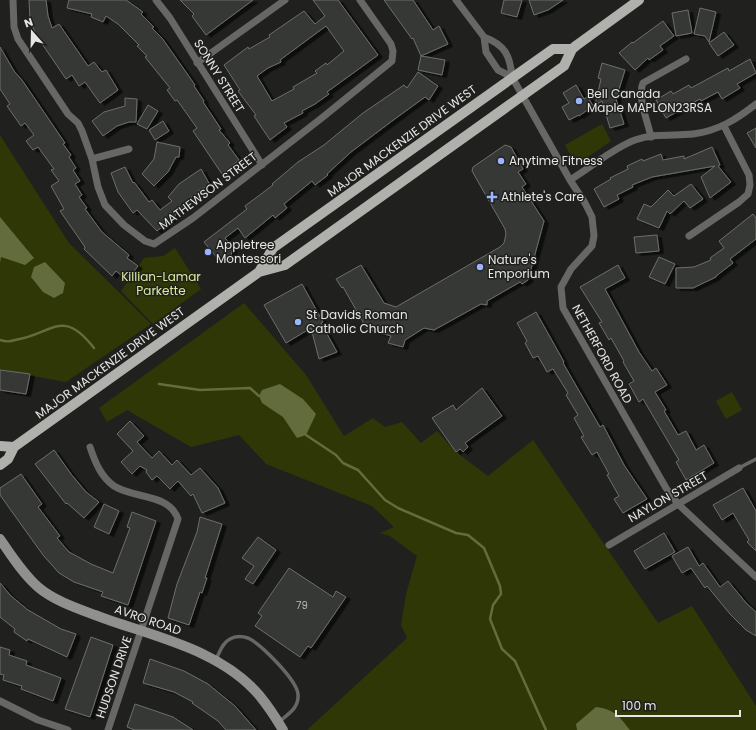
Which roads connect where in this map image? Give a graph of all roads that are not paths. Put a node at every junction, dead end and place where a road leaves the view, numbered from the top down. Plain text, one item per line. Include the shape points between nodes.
1 (13, 0) edge
2 (156, 0) edge
3 (285, 0) edge
4 (360, 0) edge
5 (456, 0) edge
6 (639, 0) edge
7 (484, 37) junction
8 (572, 49) junction
9 (686, 59) dead end
10 (197, 63) junction
11 (512, 77) junction
12 (522, 95) junction
13 (756, 104) edge
14 (724, 126) junction
15 (651, 137) junction
16 (129, 149) dead end
17 (92, 159) junction
18 (262, 165) junction
19 (570, 180) junction
20 (690, 236) dead end
21 (259, 272) junction
22 (0, 446) edge
23 (14, 447) junction
24 (90, 447) dead end
25 (756, 459) edge
26 (0, 464) edge
27 (739, 468) joint
28 (678, 504) junction
29 (0, 539) edge
30 (609, 545) dead end
31 (756, 577) edge
32 (142, 631) junction
33 (215, 661) junction
34 (0, 701) edge
35 (281, 726) edge
36 (68, 730) edge
37 (108, 730) edge

1 - 17 street, MATHEWSON STREET via 14,27 18,40 68,114 78,123
2 - 10 street, SONNY STREET
3 - 10 street
4 - 18 street, MATHEWSON STREET via 391,44 392,61
5 - 7 street
6 - 8 main road, MAJOR MACKENZIE DRIVE WEST
7 - 11 street via 486,52 498,70
7 - 11 street via 499,43 511,62
8 - 11 main road, MAJOR MACKENZIE DRIVE WEST via 553,49
8 - 12 main road, MAJOR MACKENZIE DRIVE WEST via 564,66
9 - 15 street via 644,83 641,88 640,97
10 - 18 street, SONNY STREET
11 - 12 street, NETHERFORD ROAD
11 - 21 main road, MAJOR MACKENZIE DRIVE WEST via 273,248
12 - 19 street, NETHERFORD ROAD
12 - 21 main road, MAJOR MACKENZIE DRIVE WEST via 285,265
13 - 14 street
14 - 15 street via 692,134
14 - 20 street via 750,175 748,194
15 - 19 street via 637,139 620,147
16 - 17 street
17 - 18 street, MATHEWSON STREET via 105,205 145,242 154,244 193,218
19 - 28 street, NETHERFORD ROAD via 592,217 594,240 592,246 571,269 561,287 563,308 643,449
21 - 23 main road, MAJOR MACKENZIE DRIVE WEST
22 - 23 main road
23 - 26 main road, MAJOR MACKENZIE DRIVE WEST via 8,459
24 - 32 street, HUDSON DRIVE via 100,470 114,486 169,505 178,519
25 - 27 lane
27 - 28 street, NAYLON STREET
28 - 30 street, NAYLON STREET
28 - 31 street, NETHERFORD ROAD
29 - 32 street, AVRO ROAD via 38,587 78,608
32 - 33 street, AVRO ROAD
32 - 37 street, HUDSON DRIVE
33 - 35 street, AVRO ROAD via 247,683
33 - 35 lane via 224,643 236,637 249,638 266,653 294,682 298,695 294,709
34 - 36 street via 38,720

